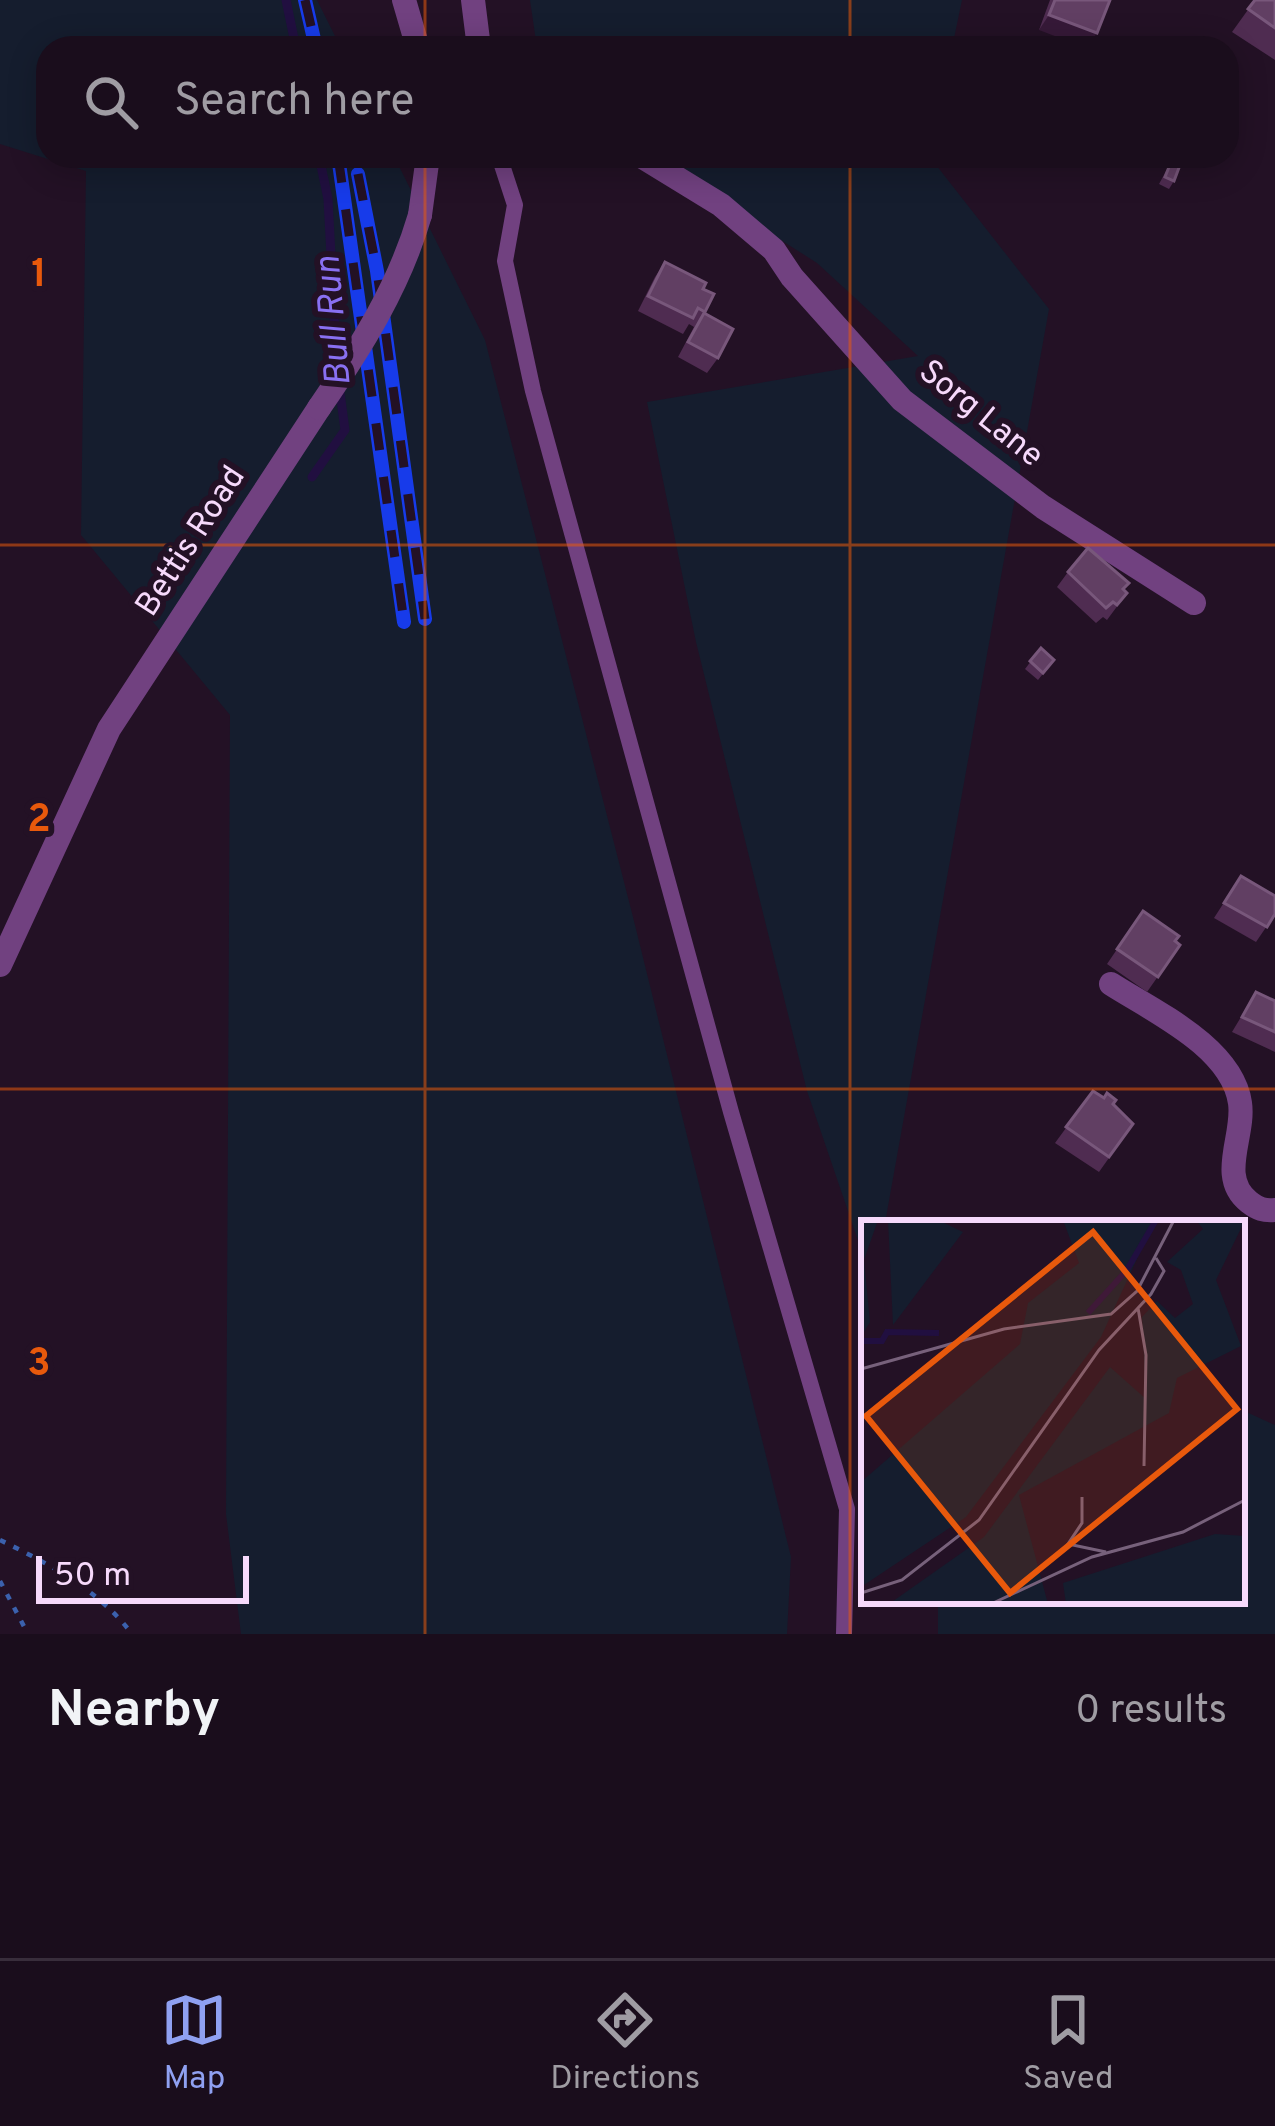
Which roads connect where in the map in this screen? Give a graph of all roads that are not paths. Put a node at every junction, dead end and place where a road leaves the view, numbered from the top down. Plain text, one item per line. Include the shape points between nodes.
1 (404, 0) edge
2 (473, 0) edge
3 (414, 36) edge
4 (478, 36) edge
5 (426, 168) edge
6 (503, 168) edge
7 (660, 168) edge
8 (1194, 604) dead end
9 (0, 965) edge
10 (1111, 984) dead end
11 (1275, 1210) edge
12 (844, 1634) edge

1 - 3 street
2 - 4 street
5 - 9 street, Bettis Road, bridge via 405,266 376,321 109,729
6 - 12 lane via 515,205 505,261 533,391 847,1509
7 - 8 street, Sorg Lane via 722,205 774,250 902,400 1043,507
10 - 11 street via 1198,1039 1227,1073 1240,1102 1233,1177 1253,1205

